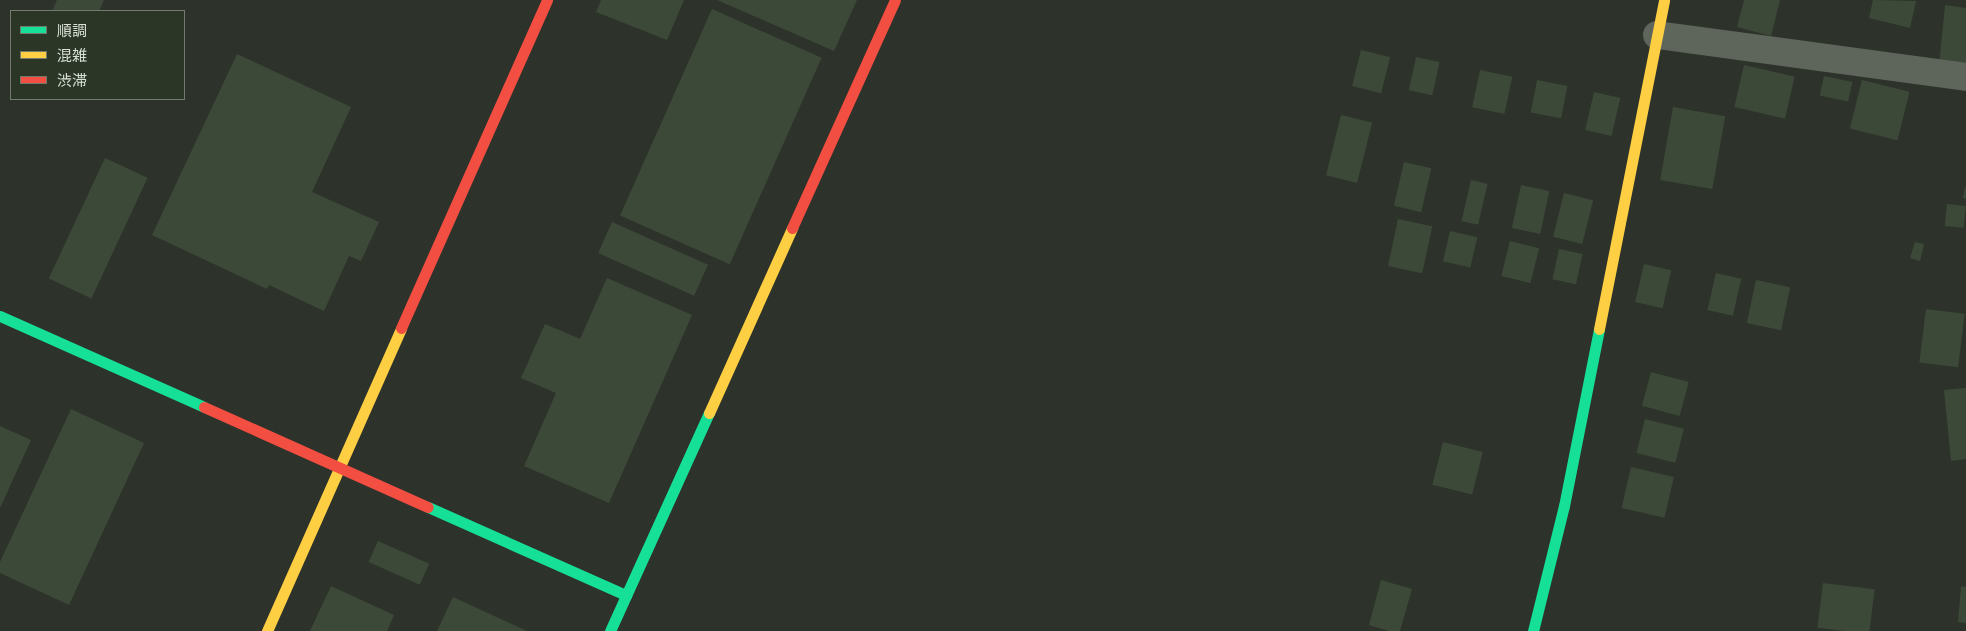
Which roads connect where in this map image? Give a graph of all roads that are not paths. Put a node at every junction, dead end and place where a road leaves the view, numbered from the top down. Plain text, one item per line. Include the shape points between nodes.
1 (547, 0) edge
2 (895, 0) edge
3 (1664, 0) edge
4 (1657, 35) junction
5 (1966, 77) edge
6 (0, 316) edge
7 (342, 467) junction
8 (626, 595) junction
9 (267, 631) edge
10 (610, 631) edge
11 (1533, 631) edge

1 - 7 street
2 - 8 street
3 - 4 street
4 - 5 street
4 - 11 street via 1564,506
6 - 7 street
7 - 8 street
7 - 9 street
8 - 10 street

